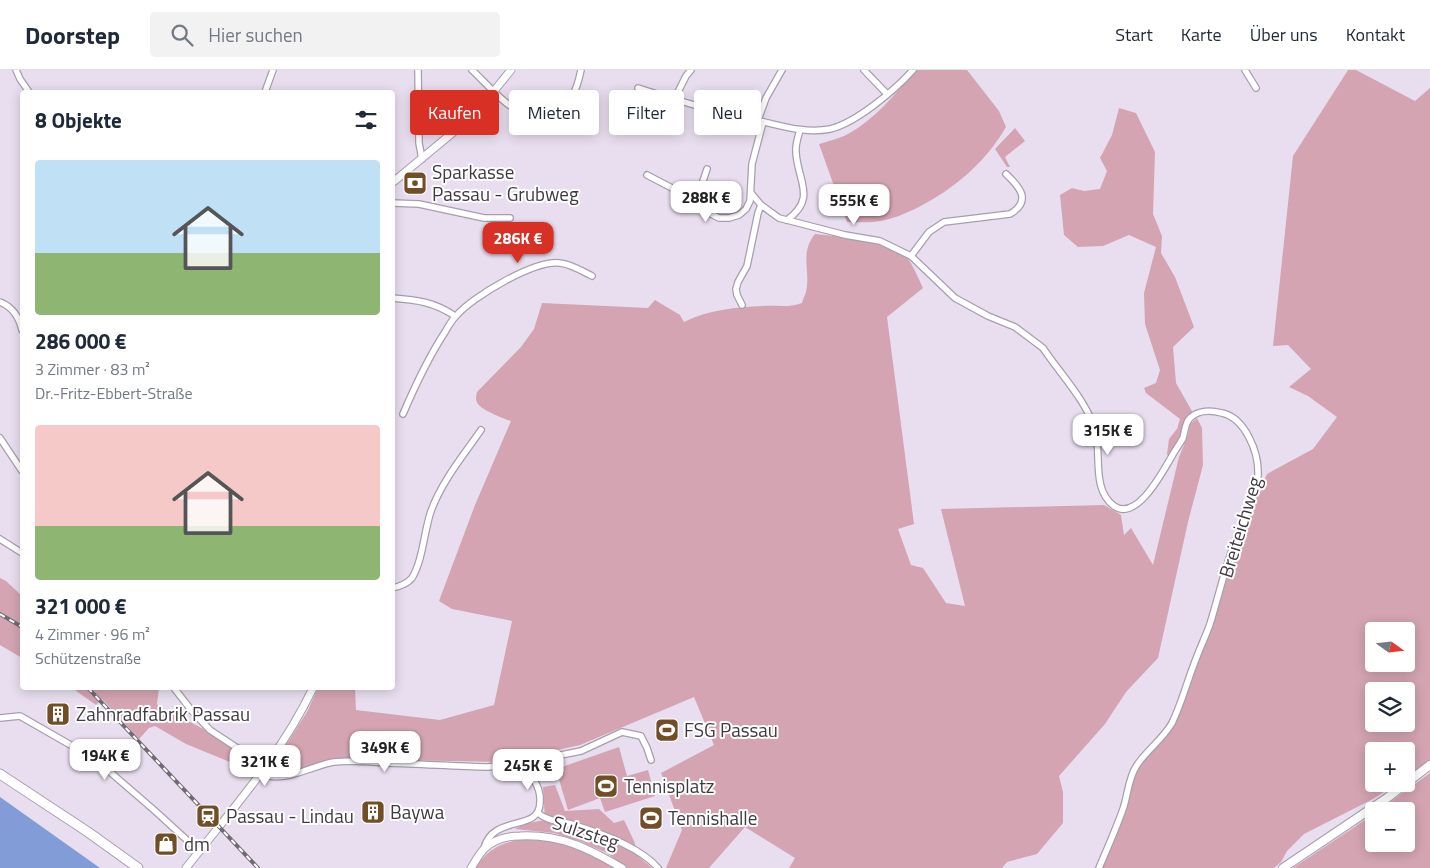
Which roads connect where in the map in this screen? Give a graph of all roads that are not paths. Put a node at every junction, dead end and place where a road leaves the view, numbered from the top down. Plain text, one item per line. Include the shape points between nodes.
1 (16, 70) edge
2 (273, 70) edge
3 (418, 70) edge
4 (511, 70) edge
5 (582, 70) edge
6 (691, 70) edge
7 (782, 70) edge
8 (864, 70) edge
9 (912, 70) edge
10 (1245, 70) edge
11 (476, 71) edge
12 (638, 88) dead end
13 (1256, 88) dead end
14 (28, 90) edge
15 (266, 90) edge
16 (493, 90) edge
17 (495, 90) edge
18 (574, 90) edge
19 (644, 90) edge
20 (679, 90) edge
21 (886, 94) junction
22 (499, 95) edge
23 (509, 103) edge
24 (761, 121) joint
25 (800, 130) junction
26 (450, 135) edge
27 (758, 135) edge
28 (422, 159) junction
29 (707, 169) dead end
30 (1006, 174) dead end
31 (647, 175) dead end
32 (395, 181) edge
33 (751, 193) junction
34 (692, 201) junction
35 (395, 203) edge
36 (761, 205) junction
37 (510, 218) dead end
38 (787, 220) junction
39 (911, 256) junction
40 (592, 276) dead end
41 (395, 298) edge
42 (0, 302) edge
43 (742, 305) dead end
44 (455, 316) junction
45 (20, 323) edge
46 (403, 414) dead end
47 (481, 430) dead end
48 (0, 438) edge
49 (20, 468) edge
50 (0, 539) edge
51 (20, 552) edge
52 (395, 588) edge
53 (176, 690) edge
54 (312, 690) edge
55 (0, 718) edge
56 (651, 760) dead end
57 (1430, 765) edge
58 (520, 768) junction
59 (264, 770) junction
60 (0, 774) edge
61 (538, 813) junction
62 (484, 848) junction
63 (199, 851) junction
64 (138, 868) edge
65 (186, 868) edge
66 (471, 868) edge
67 (622, 868) edge
68 (658, 868) edge
69 (1099, 868) edge
70 (1283, 868) edge

1 - 14 street
2 - 15 street
3 - 28 street
4 - 17 street
5 - 18 street
6 - 20 street
7 - 24 street via 766,98
8 - 21 street
9 - 21 street
10 - 13 street
11 - 16 street
12 - 19 street
21 - 25 street via 840,126
22 - 23 street
24 - 25 street
25 - 38 street via 796,152 804,198 799,209
26 - 28 street
27 - 33 street via 750,175
28 - 32 street
29 - 34 street via 700,190
30 - 39 street via 1017,183 1022,196 1019,208 1010,214 944,222 929,232
31 - 34 street
33 - 34 street via 746,209 729,218 719,218
33 - 36 street, Breiteichweg
35 - 37 street via 419,204 484,218
36 - 38 street, Breiteichweg via 771,214
36 - 43 street via 747,266 736,289
38 - 39 street, Breiteichweg via 880,241
39 - 69 street, Breiteichweg via 956,298 1015,327 1042,348 1089,414 1097,440 1102,490 1115,507 1127,509 1152,489 1182,439 1189,418 1200,412 1215,412 1234,418 1254,451 1258,478 1210,626 1172,723 1137,765
40 - 44 street via 560,263 550,263 490,289
41 - 44 street via 427,302
42 - 45 street via 13,310
44 - 46 street via 435,348
47 - 52 street via 440,490 430,512 411,579
48 - 49 street
50 - 51 street
53 - 59 street via 210,730
54 - 59 street
55 - 63 street via 20,716 95,759
56 - 58 street via 642,736 622,732 580,751 526,762
57 - 70 main road
58 - 59 street via 353,762 324,764 275,777 268,777
58 - 61 street via 536,783 540,802
59 - 63 street
60 - 64 main road
61 - 62 street via 496,830
61 - 68 street, Sulzsteg via 544,818 625,844
62 - 66 street
62 - 67 street, Sulzsteg via 514,836 539,835 563,839 596,852
63 - 65 street

